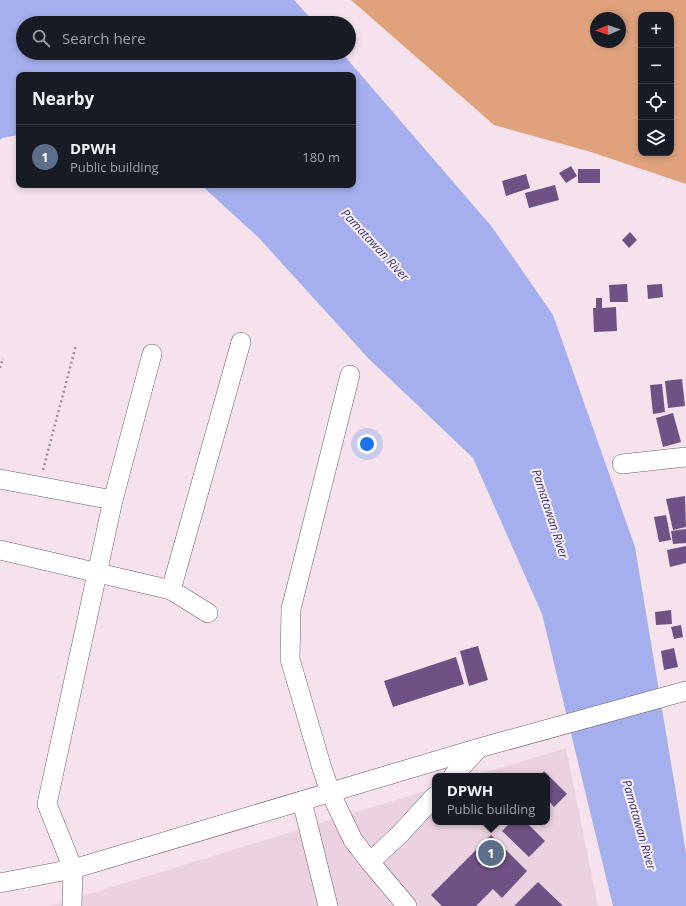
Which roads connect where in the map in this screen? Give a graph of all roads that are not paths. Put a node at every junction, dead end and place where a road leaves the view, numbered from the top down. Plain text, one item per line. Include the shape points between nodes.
1 (241, 342) dead end
2 (152, 354) dead end
3 (350, 375) dead end
4 (686, 457) edge
5 (622, 464) dead end
6 (0, 479) edge
7 (113, 500) junction
8 (0, 550) edge
9 (98, 574) junction
10 (171, 590) junction
11 (208, 613) dead end
12 (683, 692) edge
13 (479, 748) junction
14 (456, 773) edge
15 (330, 792) junction
16 (432, 799) edge
17 (302, 801) junction
18 (370, 862) junction
19 (73, 869) junction
20 (0, 883) edge
21 (72, 906) edge
22 (328, 906) edge
23 (407, 906) edge

1 - 10 street
2 - 7 street
3 - 15 street via 291,610 290,659
4 - 5 street
6 - 7 street
7 - 9 street
8 - 9 street
9 - 10 street
9 - 19 street via 48,804
10 - 11 street
12 - 13 street
13 - 14 street
13 - 15 street
15 - 17 street
15 - 18 street via 353,840
16 - 18 street
17 - 19 street
17 - 22 street
18 - 23 street
19 - 20 street
19 - 21 street

